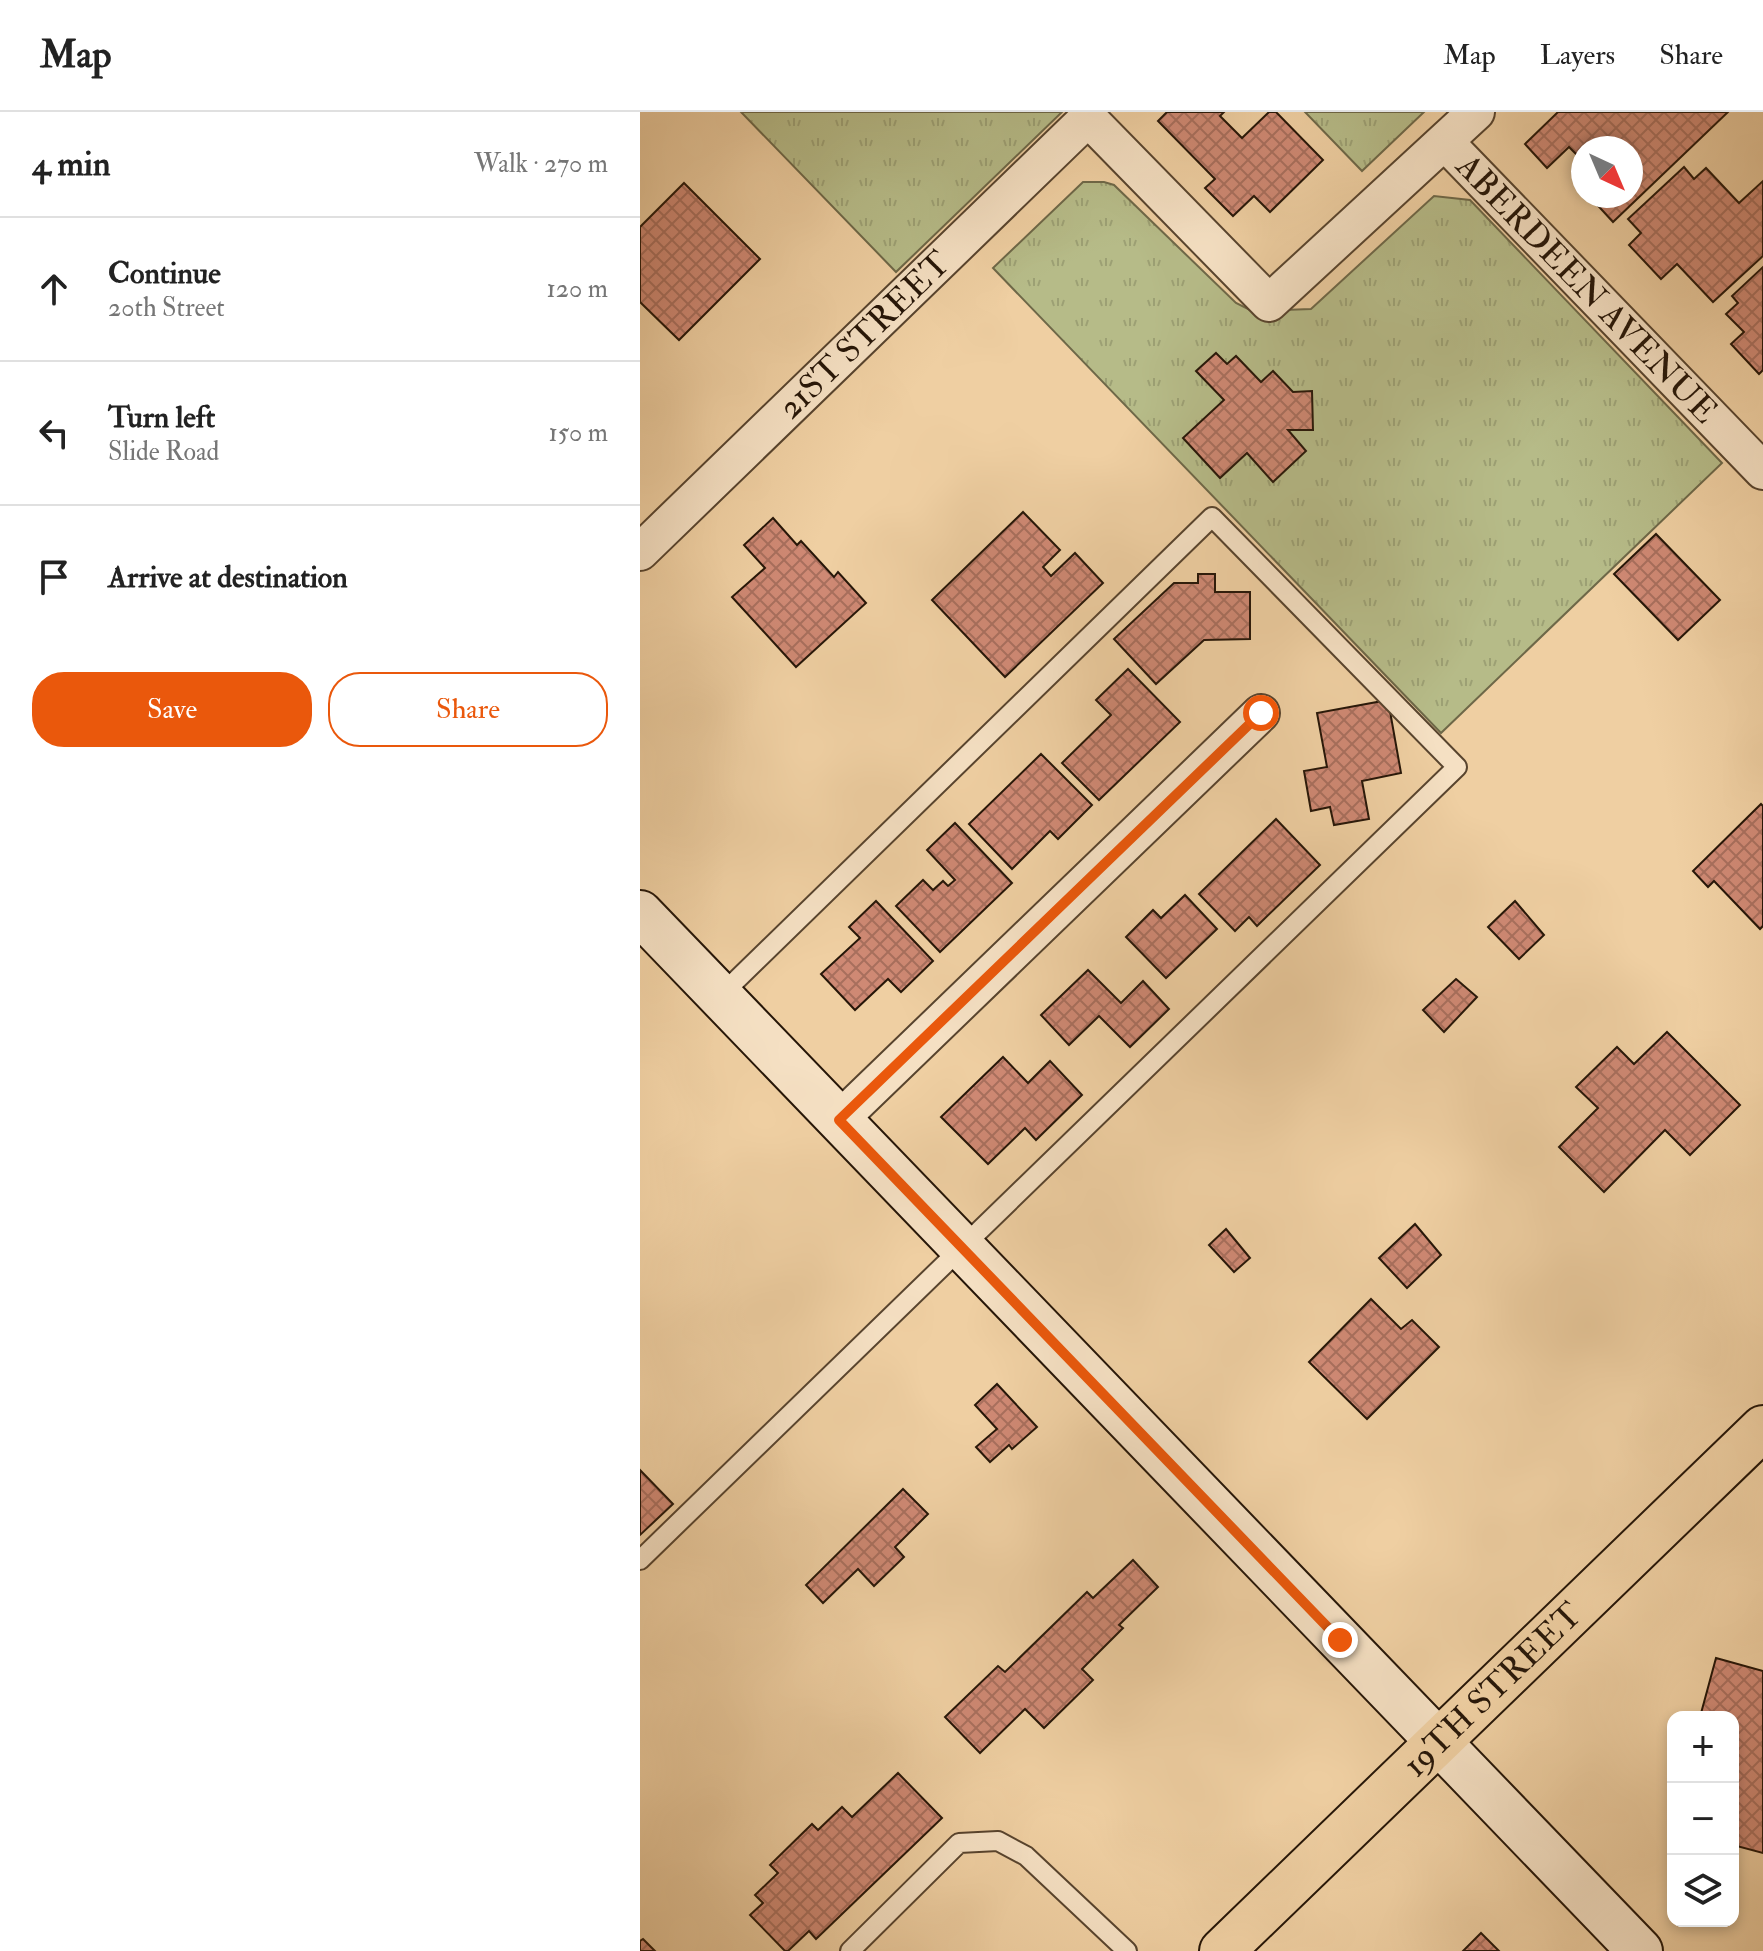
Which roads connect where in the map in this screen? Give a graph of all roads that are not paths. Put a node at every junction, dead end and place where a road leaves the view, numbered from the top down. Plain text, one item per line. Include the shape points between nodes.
1 (1476, 112) edge
2 (1091, 115) edge
3 (1445, 142) junction
4 (1763, 471) edge
5 (640, 552) edge
6 (1261, 713) dead end
7 (640, 913) edge
8 (720, 996) junction
9 (839, 1120) junction
10 (963, 1248) junction
11 (1763, 1428) edge
12 (640, 1560) edge
13 (1438, 1742) junction
14 (850, 1951) edge
15 (1127, 1951) edge
16 (1222, 1951) edge
17 (1640, 1951) edge

1 - 3 street
2 - 3 street via 1269,303
2 - 5 street, 21ST STREET
3 - 4 street, ABERDEEN AVENUE
6 - 9 street
7 - 8 main road
8 - 9 main road
8 - 10 lane via 1212,517 1457,767
9 - 10 main road
10 - 12 lane
10 - 13 main road
11 - 13 main road, 19TH STREET
13 - 16 main road, 19TH STREET
13 - 17 main road
14 - 15 lane via 959,1843 998,1841 1026,1856

